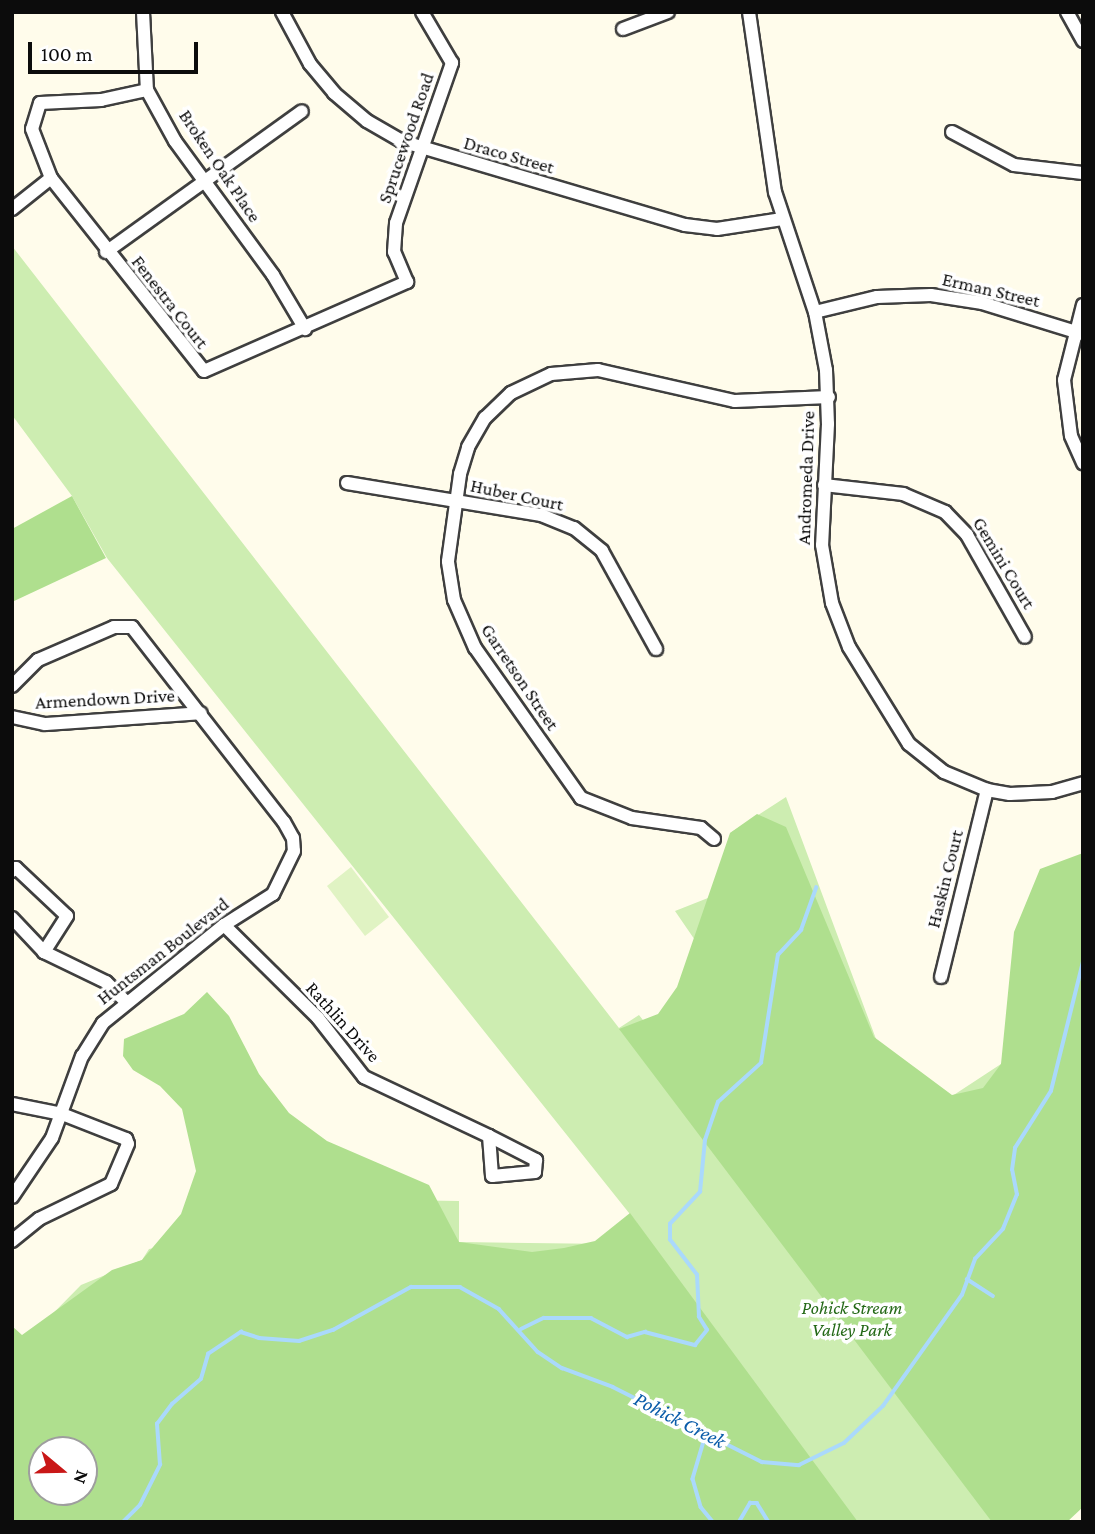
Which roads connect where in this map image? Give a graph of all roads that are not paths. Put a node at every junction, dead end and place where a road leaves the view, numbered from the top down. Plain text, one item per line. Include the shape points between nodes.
1 (143, 12) edge
2 (282, 12) edge
3 (422, 12) edge
4 (668, 12) edge
5 (749, 12) edge
6 (1067, 12) edge
7 (623, 29) dead end
8 (1083, 41) edge
9 (147, 90) junction
10 (302, 111) dead end
11 (952, 132) dead end
12 (424, 150) junction
13 (1083, 173) edge
14 (51, 178) junction
15 (203, 181) junction
16 (12, 209) edge
17 (782, 219) junction
18 (106, 252) junction
19 (407, 282) joint
20 (1083, 305) edge
21 (815, 312) junction
22 (305, 328) junction
23 (1079, 333) edge
24 (829, 397) junction
25 (1083, 463) edge
26 (347, 482) dead end
27 (824, 485) junction
28 (455, 501) junction
29 (1025, 637) dead end
30 (656, 649) dead end
31 (12, 686) edge
32 (201, 713) junction
33 (12, 718) edge
34 (1083, 783) edge
35 (987, 790) junction
36 (714, 839) dead end
37 (12, 871) edge
38 (273, 894) joint
39 (12, 918) edge
40 (224, 925) junction
41 (44, 952) junction
42 (941, 977) dead end
43 (125, 1001) junction
44 (12, 1104) edge
45 (62, 1114) junction
46 (489, 1136) dead end
47 (12, 1197) edge
48 (12, 1241) edge

1 - 9 street, Broken Oak Place
2 - 12 street, Draco Street via 310,64 334,93 367,121
3 - 12 street, Sprucewood Road via 452,63
4 - 7 street
5 - 17 street, Andromeda Drive via 761,70 770,169
6 - 8 street
9 - 14 street, Fenestra Court via 101,100 40,103 32,129
9 - 15 street, Broken Oak Place
10 - 15 street
11 - 13 street via 1014,165
12 - 17 street, Draco Street via 685,225 717,229
12 - 19 street, Sprucewood Road via 396,223 394,252
14 - 16 street
14 - 18 street, Fenestra Court
15 - 18 street
15 - 22 street, Broken Oak Place via 273,275
17 - 21 street, Andromeda Drive
18 - 22 street, Fenestra Court via 204,372
19 - 22 street, Fenestra Court
20 - 23 street
21 - 23 street, Erman Street via 877,297 931,295 982,303
21 - 24 street, Andromeda Drive
23 - 25 street via 1064,380 1065,409
24 - 27 street, Andromeda Drive
24 - 28 street, Garretson Street via 735,401 598,370 551,374 511,393 485,418 468,447
26 - 28 street, Huber Court
27 - 29 street, Gemini Court via 903,494 946,512 967,535
27 - 35 street, Andromeda Drive via 824,566 849,647 909,744 944,772
28 - 30 street, Huber Court via 554,519 592,540 615,571
28 - 36 street, Garretson Street via 448,561 465,631 575,791 591,805 632,818 701,828
31 - 32 street, Armendown Drive via 38,660 121,625 137,630
32 - 33 street, Armendown Drive via 45,724
32 - 38 street, Armendown Drive via 293,838 293,851
34 - 35 street, Andromeda Drive via 1036,794
35 - 42 street, Haskin Court
37 - 41 street via 16,868 68,916
38 - 40 street, Huntsman Boulevard
39 - 41 street
40 - 43 street, Huntsman Boulevard
40 - 46 street, Rathlin Drive via 318,1018 364,1077
41 - 43 street via 106,982
43 - 45 street, Huntsman Boulevard via 103,1023 82,1056
44 - 45 street
45 - 47 street, Huntsman Boulevard via 41,1159
45 - 48 street via 128,1141 117,1175 106,1188 38,1219

